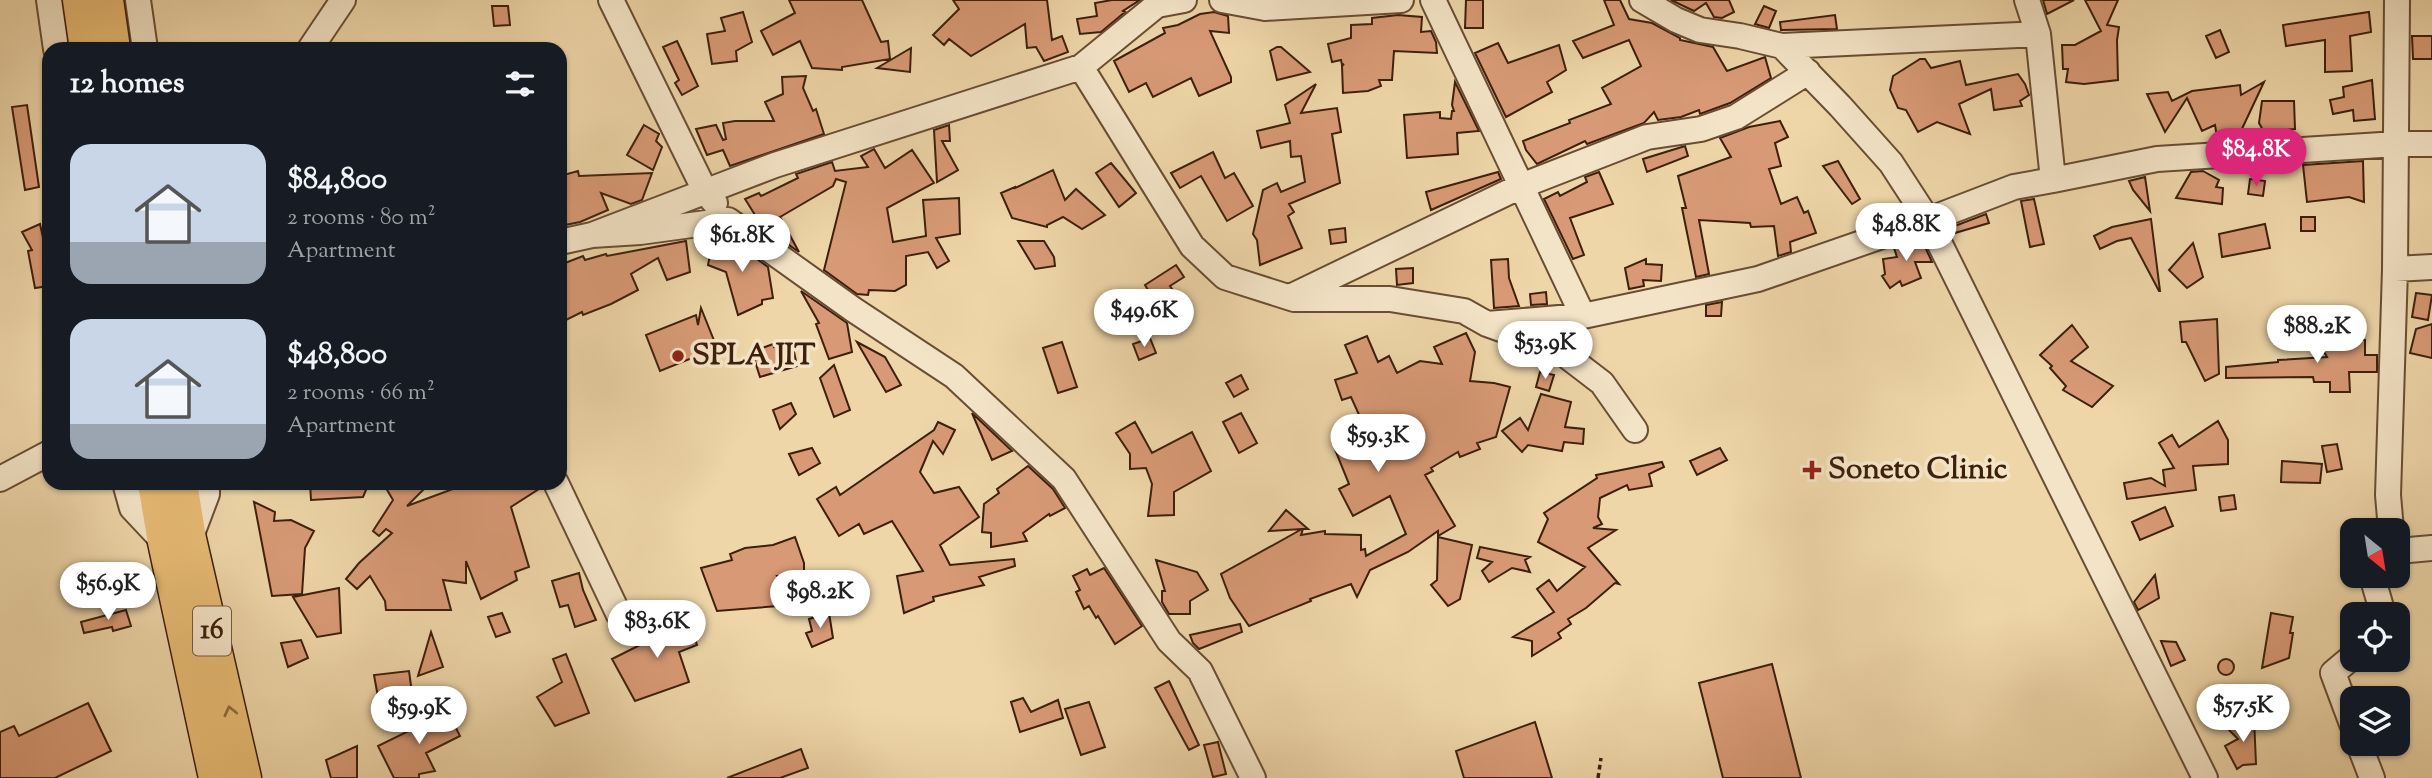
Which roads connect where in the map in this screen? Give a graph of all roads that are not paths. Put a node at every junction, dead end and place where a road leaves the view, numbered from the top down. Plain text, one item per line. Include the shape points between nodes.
1 (49, 0) edge
2 (79, 0) edge
3 (107, 0) edge
4 (138, 0) edge
5 (343, 0) edge
6 (611, 0) edge
7 (1184, 0) edge
8 (1222, 0) edge
9 (1401, 0) edge
10 (1433, 0) edge
11 (1642, 0) edge
12 (2027, 0) edge
13 (2397, 0) edge
14 (2038, 34) junction
15 (55, 42) edge
16 (85, 42) edge
17 (113, 42) edge
18 (144, 42) edge
19 (315, 42) edge
20 (1782, 46) junction
21 (1081, 67) junction
22 (1808, 72) junction
23 (2396, 144) junction
24 (2432, 144) edge
25 (2053, 180) junction
26 (1521, 187) junction
27 (705, 191) junction
28 (728, 220) junction
29 (1928, 220) junction
30 (592, 234) junction
31 (567, 240) edge
32 (2432, 267) edge
33 (2395, 269) junction
34 (1288, 298) junction
35 (1583, 316) junction
36 (1487, 324) junction
37 (1635, 430) dead end
38 (42, 457) edge
39 (0, 479) edge
40 (127, 490) edge
41 (157, 490) edge
42 (181, 490) edge
43 (207, 490) edge
44 (559, 490) edge
45 (2390, 518) edge
46 (177, 541) junction
47 (2432, 548) edge
48 (2410, 550) edge
49 (619, 615) dead end
50 (2340, 667) edge
51 (2340, 692) edge
52 (2364, 756) edge
53 (215, 778) edge
54 (245, 778) edge
55 (1253, 778) edge
56 (2205, 778) edge
57 (2372, 778) edge

1 - 15 street
2 - 16 main road
3 - 17 main road
4 - 18 street
5 - 19 street
6 - 27 street
7 - 21 street via 1157,5
8 - 9 street via 1265,8
10 - 26 street
11 - 20 street via 1700,30
12 - 14 street
13 - 23 street
14 - 20 street
14 - 25 street
20 - 22 street
21 - 27 street
21 - 34 street via 1192,246 1225,278
22 - 26 street via 1736,117 1701,129 1647,137
22 - 29 street via 1891,163
23 - 24 street
23 - 25 street via 2157,159
23 - 33 street
25 - 29 street via 2014,187
26 - 34 street
26 - 35 street
27 - 28 street
27 - 30 street
28 - 30 street
28 - 55 street via 954,376 1064,479 1169,641 1200,671
29 - 35 street via 1758,279
29 - 56 street
30 - 31 street
32 - 33 street
33 - 45 street
34 - 36 street via 1390,299 1464,311
35 - 36 street
36 - 37 street via 1559,350 1602,383
38 - 39 street
40 - 46 street via 132,508
41 - 46 main road, 16
42 - 46 main road, 16
43 - 46 street
44 - 49 street
46 - 53 main road, 16
54 -> 46 main road, 16
47 - 48 street
50 - 51 street via 2333,673
52 - 57 street

